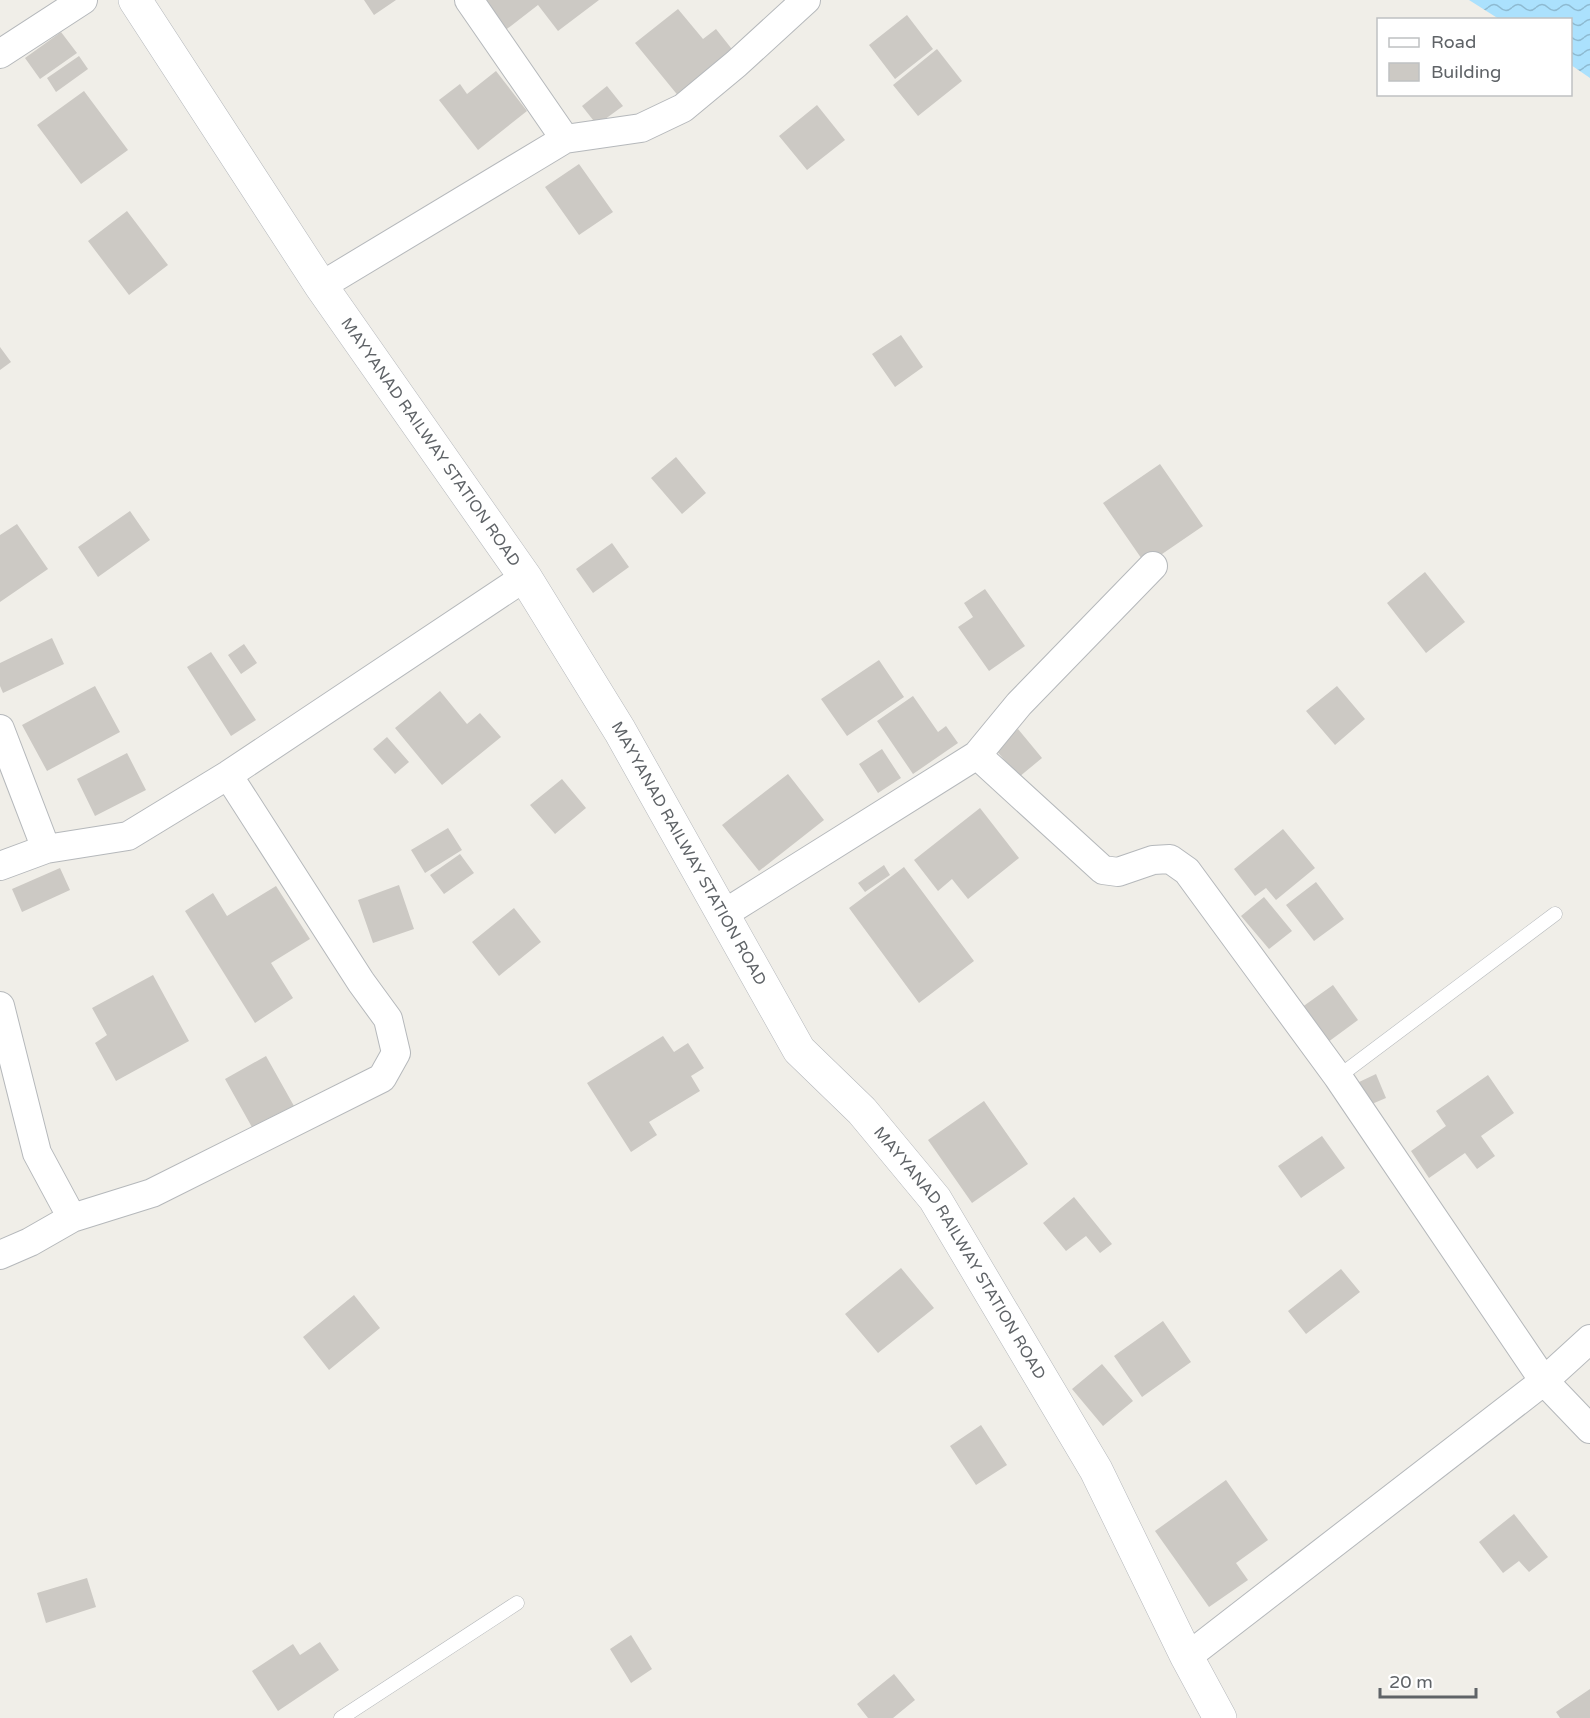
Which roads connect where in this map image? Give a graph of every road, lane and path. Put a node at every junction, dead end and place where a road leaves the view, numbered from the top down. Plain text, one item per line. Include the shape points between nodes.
1 (83, 0) edge
2 (135, 0) edge
3 (469, 0) edge
4 (806, 0) edge
5 (0, 54) edge
6 (565, 139) junction
7 (321, 286) junction
8 (1153, 566) dead end
9 (525, 577) junction
10 (0, 729) edge
11 (977, 755) junction
12 (228, 774) junction
13 (46, 849) junction
14 (0, 867) edge
15 (1555, 914) dead end
16 (722, 915) junction
17 (0, 1006) edge
18 (1338, 1077) junction
19 (72, 1218) junction
20 (0, 1255) edge
21 (1590, 1339) edge
22 (1544, 1381) junction
23 (1590, 1429) edge
24 (517, 1603) dead end
25 (1187, 1657) junction
26 (341, 1718) edge
27 (1220, 1718) edge

1 - 5 street
2 - 7 main road, MAYYANAD RAILWAY STATION ROAD
3 - 6 street
4 - 6 street via 683,108 641,128
6 - 7 street
7 - 9 main road, MAYYANAD RAILWAY STATION ROAD
8 - 11 street via 1019,704
9 - 12 street
9 - 16 main road, MAYYANAD RAILWAY STATION ROAD via 620,731
10 - 13 street
11 - 16 street
11 - 18 street via 1102,870 1118,872 1153,860 1170,859 1187,871
12 - 13 street via 128,836
12 - 19 street via 388,1019 396,1053 382,1078 152,1193
13 - 14 street
15 - 18 lane
16 - 25 main road, MAYYANAD RAILWAY STATION ROAD via 799,1050 862,1112 935,1199 1096,1470
17 - 19 street via 37,1153
18 - 22 street
19 - 20 street
21 - 22 street
22 - 23 street
22 - 25 street
24 - 26 lane
25 - 27 main road, MAYYANAD RAILWAY STATION ROAD

